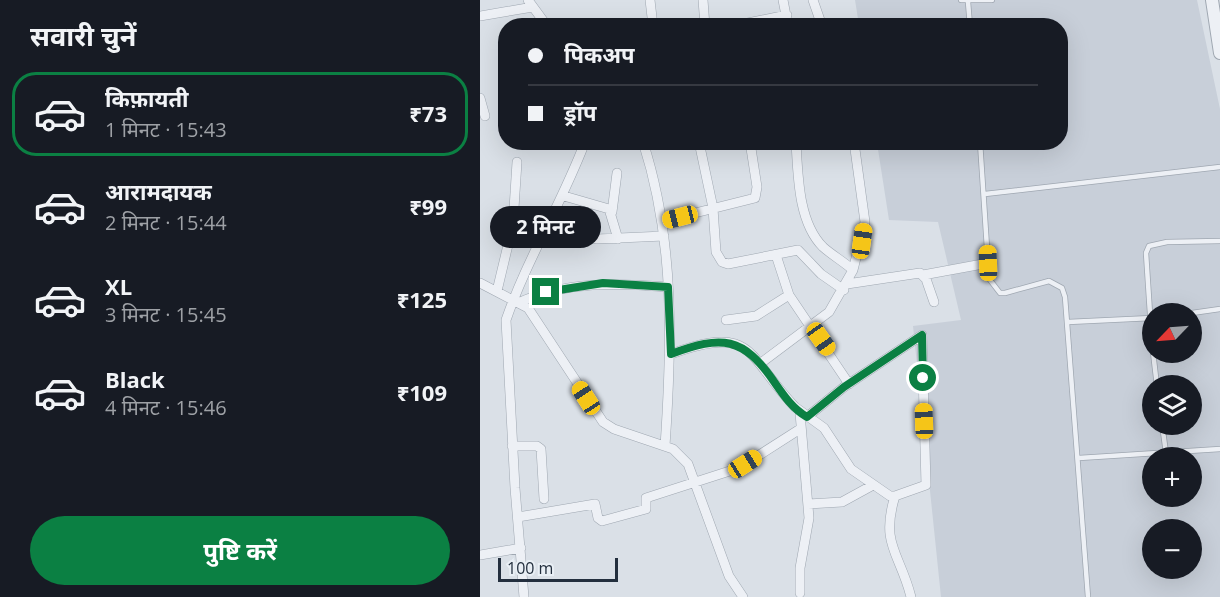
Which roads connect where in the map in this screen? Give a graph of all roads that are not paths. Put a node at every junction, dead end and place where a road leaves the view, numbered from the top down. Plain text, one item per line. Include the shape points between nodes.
1 (650, 0) edge
2 (703, 0) edge
3 (783, 0) edge
4 (813, 0) edge
5 (961, 0) edge
6 (992, 0) edge
7 (1212, 0) edge
8 (968, 2) junction
9 (530, 3) edge
10 (480, 15) edge
11 (541, 18) edge
12 (652, 18) edge
13 (704, 18) edge
14 (787, 18) edge
15 (819, 18) edge
16 (969, 18) edge
17 (1220, 53) edge
18 (480, 98) edge
19 (485, 116) dead end
20 (582, 150) edge
21 (645, 150) edge
22 (701, 150) edge
23 (751, 150) edge
24 (797, 150) edge
25 (855, 150) edge
26 (981, 150) edge
27 (517, 162) dead end
28 (1220, 167) edge
29 (617, 173) dead end
30 (985, 194) junction
31 (564, 196) junction
32 (713, 208) junction
33 (612, 212) junction
34 (663, 221) junction
35 (547, 230) junction
36 (664, 236) junction
37 (618, 239) junction
38 (1220, 241) edge
39 (776, 255) junction
40 (988, 263) junction
41 (854, 270) junction
42 (923, 275) junction
43 (480, 283) edge
44 (668, 287) junction
45 (845, 287) junction
46 (497, 291) junction
47 (789, 295) junction
48 (517, 301) junction
49 (934, 302) dead end
50 (1149, 303) edge
51 (1220, 309) edge
52 (1202, 312) edge
53 (1142, 318) edge
54 (726, 320) dead end
55 (1068, 322) junction
56 (812, 326) junction
57 (671, 354) junction
58 (761, 363) junction
59 (849, 384) junction
60 (804, 415) junction
61 (800, 429) junction
62 (512, 446) junction
63 (665, 446) junction
64 (1220, 449) edge
65 (1202, 450) edge
66 (1142, 454) edge
67 (1079, 458) junction
68 (696, 484) junction
69 (873, 485) junction
70 (895, 496) junction
71 (544, 499) dead end
72 (808, 504) junction
73 (518, 517) junction
74 (521, 548) junction
75 (480, 555) edge
76 (800, 593) dead end
77 (524, 597) edge
78 (743, 597) edge
79 (911, 597) edge
80 (1088, 597) edge

1 - 12 street
2 - 13 street
3 - 14 street
4 - 15 street
5 - 8 lane
6 - 8 lane
7 - 17 street
8 - 16 lane
9 - 10 street
9 - 11 street
18 - 19 street
20 - 31 street
21 - 34 street
22 - 32 street
23 - 32 street via 757,194 746,202
24 - 41 street via 799,181 811,229 822,245
25 - 41 street via 865,222
26 - 30 lane
27 - 46 street via 513,224
28 - 30 lane
29 - 33 street
30 - 40 lane
31 - 33 street
31 - 35 street
32 - 34 street
32 - 39 street via 716,252 722,262
33 - 37 street
34 - 36 street
35 - 37 street
35 - 48 street
36 - 37 street
36 - 44 street
38 - 50 lane via 1149,246 1146,253
39 - 45 street via 798,250 820,274
39 - 47 street
40 - 42 street
40 - 55 lane via 990,280 1000,293 1056,282 1065,297
41 - 45 street
42 - 45 street
42 - 49 street
43 - 46 street
44 - 48 street via 603,283
44 - 57 street
45 - 56 street via 829,312
46 - 48 street
47 - 54 street via 756,316
47 - 56 street
48 - 62 street via 506,320
48 - 63 street via 533,314 603,422
51 - 52 lane
53 - 55 lane
55 - 67 lane
56 - 58 street
56 - 59 street
57 - 58 street via 706,342 729,343 743,347
57 - 63 street
58 - 60 street via 784,396
59 - 60 street
59 - 70 street via 922,335 926,485
60 - 61 street
60 - 69 street via 824,428 851,469
61 - 68 street via 739,468
61 - 72 street
62 - 71 street via 541,448
62 - 73 street
63 - 68 street via 688,464
64 - 65 lane
66 - 67 lane
67 - 80 lane
68 - 73 street via 649,497 646,509 602,521 595,504
68 - 78 street via 729,576
69 - 70 street
69 - 72 street via 842,502
70 - 79 street via 888,537
72 - 76 street
73 - 74 street
74 - 75 street
74 - 77 street

